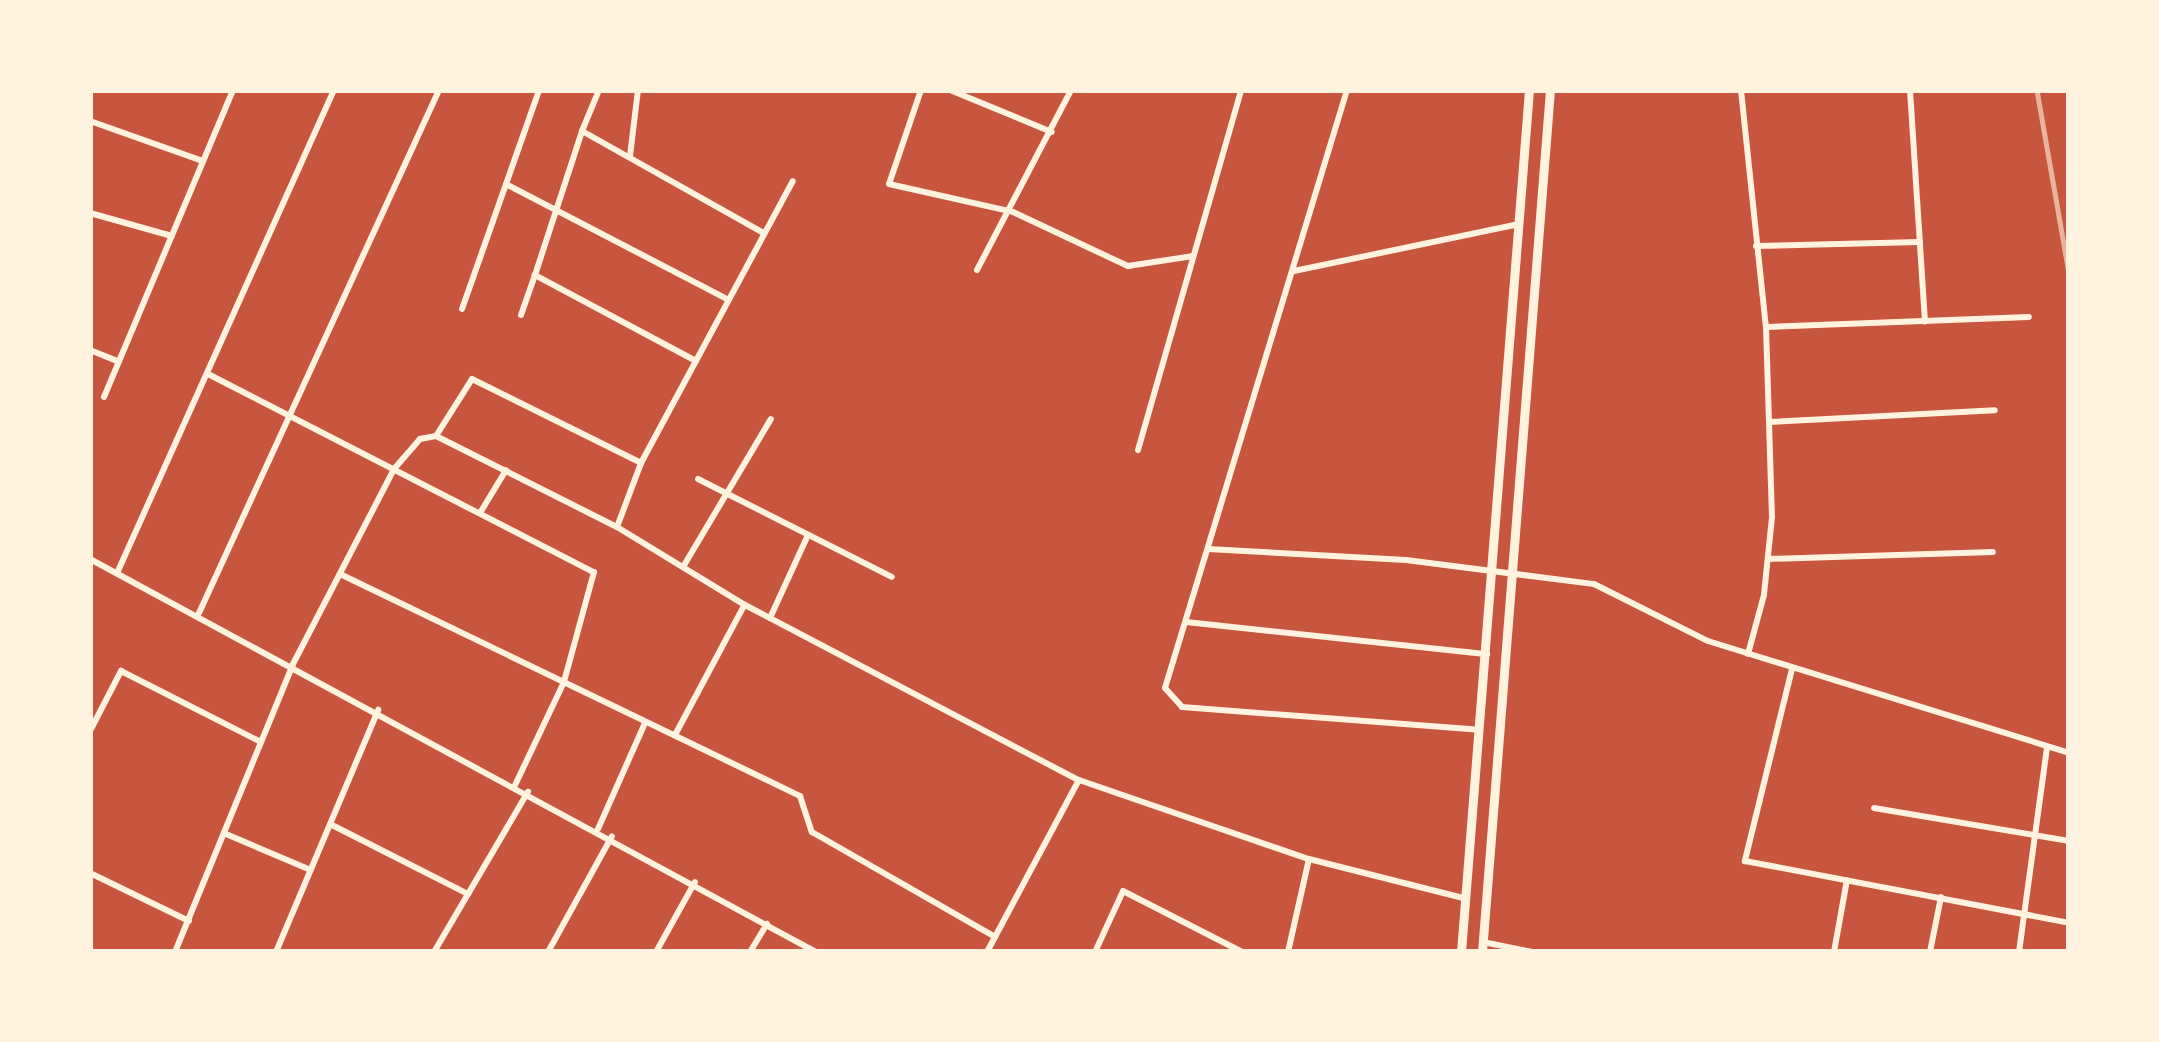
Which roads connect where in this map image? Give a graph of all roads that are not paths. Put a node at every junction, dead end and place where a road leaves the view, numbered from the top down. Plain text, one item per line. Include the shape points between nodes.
1 (233, 90) edge
2 (334, 90) edge
3 (439, 90) edge
4 (539, 90) edge
5 (599, 90) edge
6 (638, 90) edge
7 (921, 90) edge
8 (950, 90) edge
9 (1071, 90) edge
10 (1241, 90) edge
11 (1347, 90) edge
12 (1529, 90) edge
13 (1550, 90) edge
14 (1742, 90) edge
15 (1910, 90) edge
16 (90, 121) edge
17 (582, 130) junction
18 (1053, 132) junction
19 (630, 156) junction
20 (203, 160) junction
21 (793, 181) dead end
22 (506, 184) junction
23 (558, 204) junction
24 (90, 212) edge
25 (1013, 212) junction
26 (1522, 224) junction
27 (764, 233) junction
28 (172, 236) junction
29 (1920, 242) junction
30 (1756, 246) junction
31 (1193, 256) junction
32 (977, 270) dead end
33 (1294, 272) junction
34 (535, 275) junction
35 (729, 300) junction
36 (462, 309) dead end
37 (521, 315) dead end
38 (2029, 317) dead end
39 (1925, 322) junction
40 (1766, 327) junction
41 (90, 350) edge
42 (119, 362) junction
43 (696, 362) junction
44 (208, 374) junction
45 (104, 397) dead end
46 (1995, 410) dead end
47 (291, 415) junction
48 (771, 419) dead end
49 (1769, 422) junction
50 (436, 436) junction
51 (1138, 450) dead end
52 (641, 463) junction
53 (394, 469) junction
54 (506, 470) junction
55 (698, 479) dead end
56 (727, 494) junction
57 (480, 514) junction
58 (617, 526) junction
59 (808, 535) junction
60 (1208, 550) junction
61 (1993, 552) dead end
62 (1768, 559) junction
63 (90, 560) edge
64 (682, 567) junction
65 (1493, 569) junction
66 (118, 571) junction
67 (1514, 573) junction
68 (340, 574) junction
69 (892, 577) dead end
70 (745, 605) junction
71 (199, 613) junction
72 (770, 618) junction
73 (1186, 622) junction
74 (1487, 654) junction
75 (1748, 654) junction
76 (293, 664) junction
77 (1792, 669) junction
78 (564, 682) junction
79 (378, 710) junction
80 (646, 721) junction
81 (1481, 730) junction
82 (90, 731) edge
83 (674, 735) junction
84 (262, 742) junction
85 (2048, 747) junction
86 (2069, 753) edge
87 (1079, 780) junction
88 (515, 785) junction
89 (528, 792) junction
90 (1874, 808) dead end
91 (330, 824) junction
92 (598, 829) junction
93 (224, 833) junction
94 (2035, 834) junction
95 (612, 836) junction
96 (2069, 841) edge
97 (1309, 859) junction
98 (311, 870) junction
99 (93, 874) edge
100 (1847, 880) junction
101 (694, 882) junction
102 (90, 888) edge
103 (468, 894) junction
104 (1941, 897) junction
105 (1467, 899) junction
106 (2024, 912) junction
107 (190, 921) junction
108 (767, 923) junction
109 (2069, 923) edge
110 (995, 937) junction
111 (1482, 947) edge
112 (175, 952) edge
113 (276, 952) edge
114 (434, 952) edge
115 (548, 952) edge
116 (656, 952) edge
117 (750, 952) edge
118 (816, 952) edge
119 (988, 952) edge
120 (1095, 952) edge
121 (1242, 952) edge
122 (1288, 952) edge
123 (1461, 952) edge
124 (1532, 952) edge
125 (1834, 952) edge
126 (1930, 952) edge
127 (2018, 952) edge

1 - 20 street
2 - 44 street
3 - 47 street
4 - 22 street
5 - 17 street
6 - 19 street
7 - 25 street via 889,184
8 - 18 street
9 - 18 street
10 - 31 street
11 - 33 street
12 - 26 main road
13 - 67 main road
14 - 30 street
15 - 29 street
16 - 20 street
17 - 19 street
17 - 23 street
18 - 25 street
19 - 27 street
20 - 28 street
21 - 27 street
22 - 23 street
22 - 36 street
23 - 34 street
23 - 35 street
24 - 28 street
25 - 31 street via 1128,266
25 - 32 street
26 - 33 street
26 - 65 main road
27 - 35 street
28 - 42 street
29 - 30 street
29 - 39 street
30 - 40 street
31 - 51 street
33 - 60 street
34 - 37 street
34 - 43 street
35 - 43 street
38 - 39 street
39 - 40 street
40 - 49 street
41 - 42 street
42 - 45 street
43 - 52 street
44 - 47 street
44 - 66 street
46 - 49 street
47 - 53 street
47 - 71 street
48 - 56 street
49 - 62 street
50 - 52 street via 472,379
50 - 53 street via 420,439
50 - 54 street
52 - 58 street
53 - 57 street
53 - 68 street
54 - 57 street
54 - 58 street
55 - 56 street
56 - 59 street
56 - 64 street
57 - 78 street via 593,572
58 - 64 street
59 - 69 street
59 - 72 street
60 - 65 street
60 - 73 street
61 - 62 street
62 - 75 street
63 - 66 street
64 - 70 street
65 - 67 street
65 - 74 main road
66 - 71 street
67 - 75 street via 1594,584
67 - 111 main road
68 - 76 street
68 - 78 street
70 - 72 street
70 - 83 street
71 - 76 street
72 - 87 street
73 - 74 street
73 - 81 street via 1165,688 1182,707
74 - 81 main road
75 - 77 street
76 - 79 street
76 - 84 street
77 - 85 street
77 - 100 street via 1745,861
78 - 80 street
78 - 88 street
79 - 88 street
79 - 91 street
80 - 83 street
80 - 92 street
81 - 105 main road
82 - 84 street via 121,671
83 - 110 street via 800,796 812,832
84 - 93 street
85 - 86 street
85 - 94 street
87 - 97 street
87 - 110 street
88 - 89 street
89 - 92 street
89 - 103 street
90 - 94 street
91 - 98 street
91 - 103 street
92 - 95 street
93 - 98 street
93 - 107 street
94 - 96 street
94 - 106 street
95 - 101 street
95 - 115 street
97 - 105 street
97 - 122 street
98 - 113 street
99 - 102 street
99 - 107 street
100 - 104 street
100 - 125 street
101 - 108 street
101 - 116 street
103 - 114 street
104 - 106 street
104 - 126 street
105 - 123 main road
106 - 109 street
106 - 127 street
107 - 112 street
108 - 117 street
108 - 118 street
110 - 119 street
111 - 124 street
120 - 121 street via 1124,891

